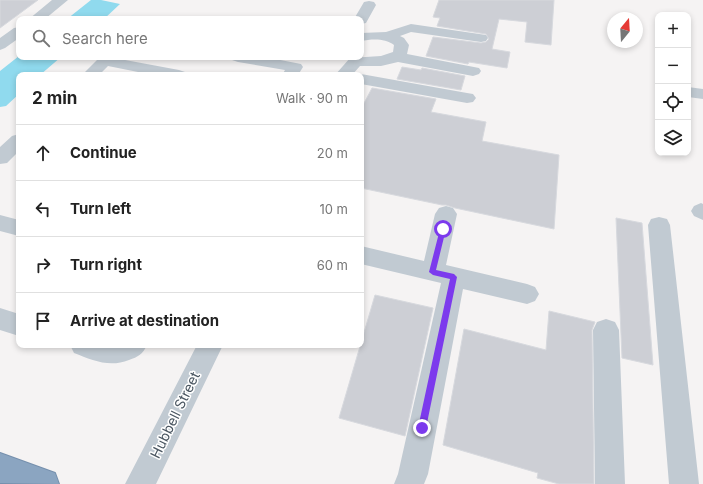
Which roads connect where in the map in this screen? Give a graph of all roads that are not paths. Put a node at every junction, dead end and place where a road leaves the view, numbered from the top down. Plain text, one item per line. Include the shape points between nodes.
1 (61, 0) edge
2 (369, 5) dead end
3 (40, 16) edge
4 (363, 16) edge
5 (16, 33) edge
6 (364, 36) edge
7 (388, 36) junction
8 (482, 38) dead end
9 (0, 45) edge
10 (396, 57) junction
11 (106, 60) edge
12 (112, 60) edge
13 (255, 60) edge
14 (354, 60) edge
15 (364, 60) edge
16 (473, 71) dead end
17 (93, 72) edge
18 (166, 72) edge
19 (292, 72) edge
20 (345, 72) edge
21 (364, 80) edge
22 (468, 98) dead end
23 (16, 143) edge
24 (0, 158) edge
25 (446, 214) dead end
26 (0, 223) edge
27 (659, 225) dead end
28 (16, 227) edge
29 (364, 256) edge
30 (443, 274) junction
31 (527, 294) dead end
32 (0, 319) edge
33 (16, 324) edge
34 (606, 330) dead end
35 (93, 348) edge
36 (129, 348) edge
37 (208, 348) edge
38 (0, 468) edge
39 (44, 484) edge
40 (140, 484) edge
41 (409, 484) edge
42 (610, 484) edge
43 (684, 484) edge

1 - 3 street
2 - 4 street
5 - 9 street
6 - 7 street via 374,34
7 - 8 street via 411,28
7 - 10 street via 398,41 402,48
10 - 15 street via 380,61
10 - 16 street
11 - 17 street
12 - 18 street
13 - 19 street via 295,67
14 - 20 street
21 - 22 street
23 - 24 street
25 - 30 street
26 - 28 street
27 - 43 street
29 - 30 street
30 - 31 street
30 - 41 street via 413,474
32 - 33 street
34 - 42 street
35 - 36 street via 110,353
37 - 40 street, Hubbell Street
38 - 39 highway

